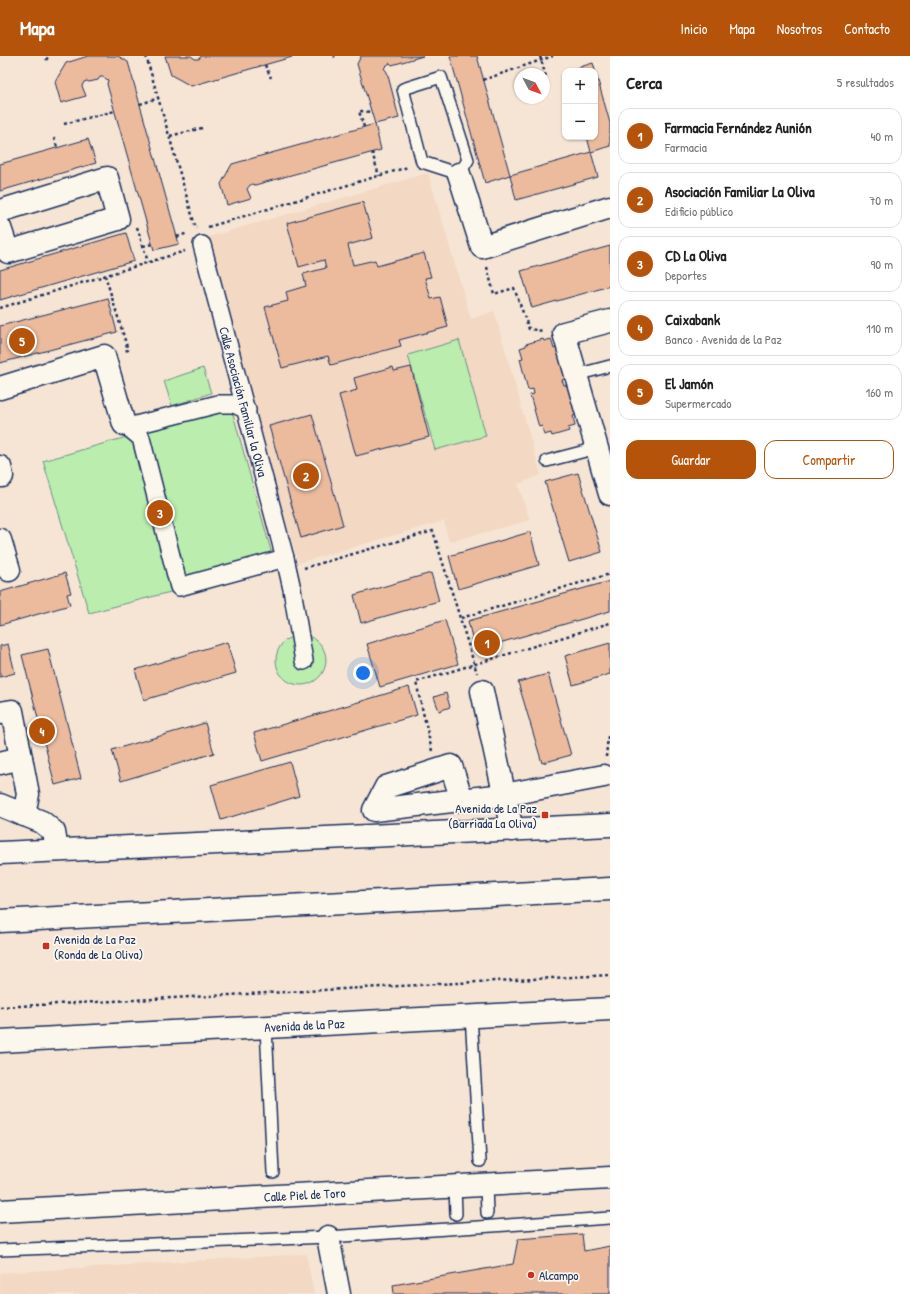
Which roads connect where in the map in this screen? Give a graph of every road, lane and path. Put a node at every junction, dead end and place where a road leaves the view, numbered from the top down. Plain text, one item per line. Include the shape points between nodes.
1 (49, 56) edge
2 (146, 56) edge
3 (540, 56) edge
4 (553, 56) edge
5 (46, 60) dead end
6 (541, 60) junction
7 (265, 65) dead end
8 (543, 68) edge
9 (271, 78) dead end
10 (483, 80) dead end
11 (159, 98) junction
12 (140, 104) dead end
13 (115, 111) dead end
14 (371, 112) dead end
15 (64, 124) dead end
16 (364, 127) dead end
17 (202, 128) dead end
18 (170, 136) junction
19 (54, 138) dead end
20 (57, 147) dead end
21 (372, 152) dead end
22 (422, 162) junction
23 (459, 174) junction
24 (379, 176) junction
25 (610, 207) edge
26 (0, 211) edge
27 (118, 219) junction
28 (0, 228) edge
29 (199, 238) junction
30 (152, 244) dead end
31 (143, 246) junction
32 (482, 247) junction
33 (148, 262) junction
34 (106, 275) junction
35 (0, 308) edge
36 (610, 321) edge
37 (564, 334) junction
38 (104, 356) junction
39 (610, 366) edge
40 (576, 375) junction
41 (0, 388) edge
42 (247, 410) junction
43 (126, 426) junction
44 (597, 448) junction
45 (547, 461) dead end
46 (0, 467) edge
47 (0, 476) edge
48 (610, 494) edge
49 (0, 540) edge
50 (287, 565) junction
51 (9, 570) dead end
52 (610, 574) edge
53 (461, 618) junction
54 (304, 661) dead end
55 (482, 691) joint
56 (0, 713) edge
57 (21, 758) junction
58 (0, 763) edge
59 (604, 776) dead end
60 (504, 795) junction
61 (462, 800) dead end
62 (0, 805) edge
63 (24, 815) junction
64 (610, 825) edge
65 (512, 830) junction
66 (57, 850) junction
67 (0, 853) edge
68 (610, 889) edge
69 (0, 921) edge
70 (610, 975) edge
71 (0, 1007) edge
72 (610, 1009) edge
73 (471, 1016) junction
74 (266, 1027) junction
75 (0, 1041) edge
76 (480, 1161) dead end
77 (273, 1172) dead end
78 (610, 1178) edge
79 (486, 1185) junction
80 (455, 1187) junction
81 (0, 1211) edge
82 (487, 1213) dead end
83 (456, 1214) dead end
84 (610, 1218) edge
85 (328, 1237) junction
86 (0, 1250) edge
87 (339, 1294) edge

1 - 5 path
2 - 11 path
3 - 6 path
4 - 6 path
6 - 8 path
6 - 10 path
7 - 9 path
11 - 12 path
11 - 18 path
13 - 15 path
14 - 16 path via 359,111
17 - 18 path
18 - 29 path
19 - 20 path
21 - 24 path
22 - 23 lane
22 - 23 lane via 403,90 441,77 468,160
22 - 24 path
23 - 32 street
24 - 29 path
25 - 32 street
26 - 27 street via 107,178
27 - 28 street via 8,252
27 - 31 path via 133,215
29 - 33 path
29 - 42 street, Calle Asociación Familiar la Oliva
30 - 31 path
31 - 33 path
32 - 37 path via 494,294 514,288 529,329
33 - 34 path
34 - 35 path
34 - 38 path via 128,350
36 - 37 street
37 - 40 street
38 - 41 street
38 - 43 street
39 - 40 lane
40 - 44 street
42 - 43 street via 234,404 218,404
42 - 50 street, Calle Asociación Familiar la Oliva
43 - 50 street via 141,438 179,587
44 - 45 lane
44 - 48 street
46 - 47 street
49 - 51 street
50 - 53 path via 433,530
50 - 54 street, Calle Asociación Familiar la Oliva
52 - 53 path
53 - 55 path
55 - 60 street
56 - 57 street via 12,711
57 - 58 street
57 - 63 street via 28,794
59 - 60 street
60 - 61 street
60 - 65 street
62 - 63 street
63 - 66 street via 42,822 54,832
64 - 65 street
65 - 66 street
66 - 67 street
68 - 69 street
70 - 71 path
72 - 73 street, Avenida de la Paz
73 - 74 street, Avenida de la Paz
73 - 76 lane
74 - 75 street, Avenida de la Paz
74 - 77 lane
78 - 79 street, Calle Piel de Toro
79 - 80 street, Calle Piel de Toro
79 - 82 lane
80 - 81 street, Calle Piel de Toro
80 - 83 lane
84 - 85 lane
85 - 86 lane
85 - 87 street

